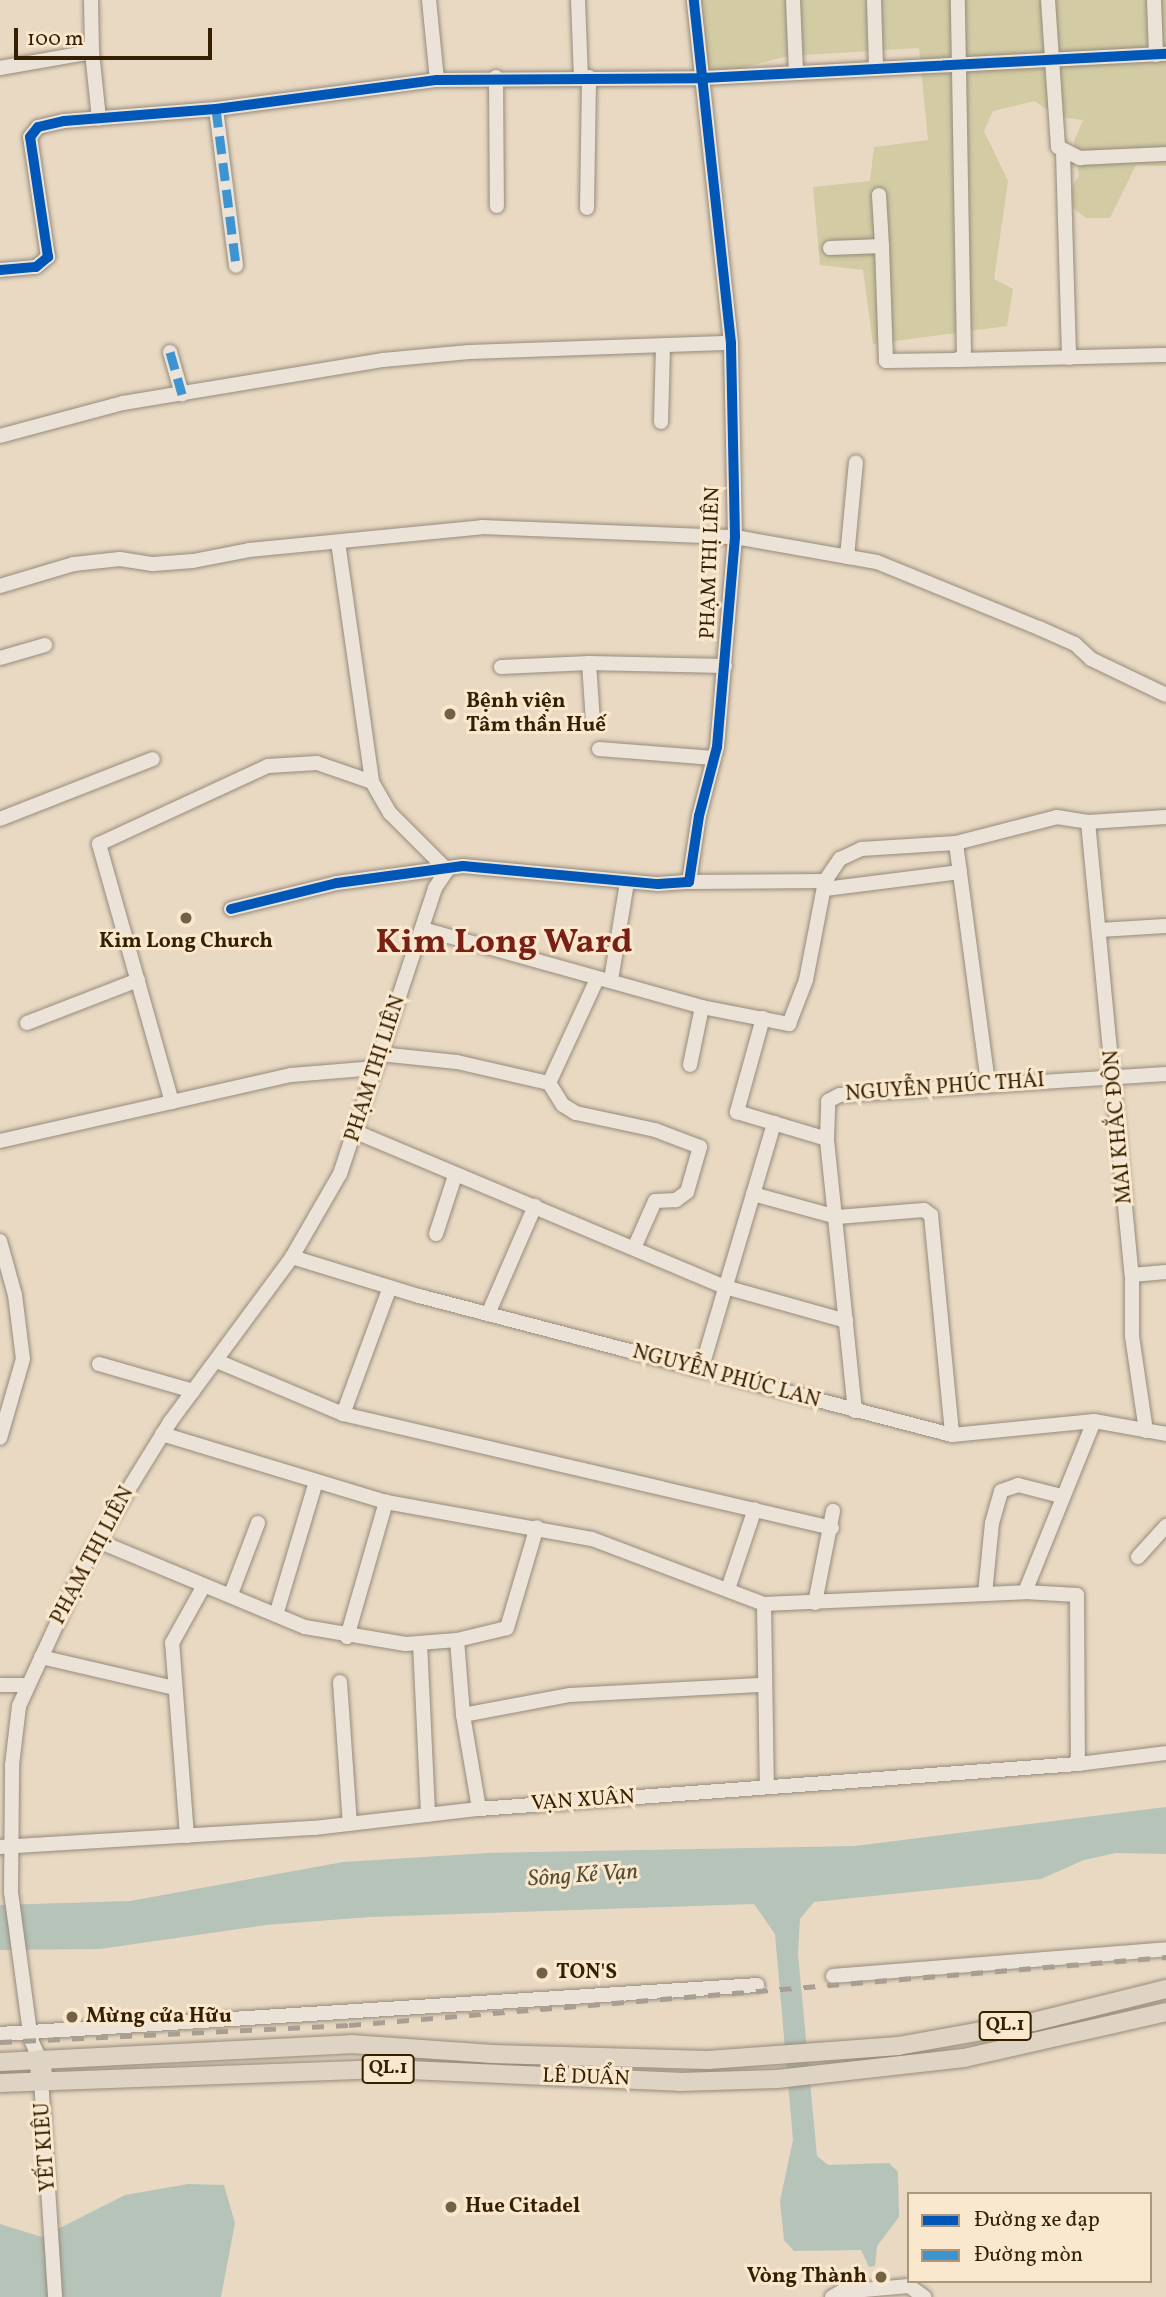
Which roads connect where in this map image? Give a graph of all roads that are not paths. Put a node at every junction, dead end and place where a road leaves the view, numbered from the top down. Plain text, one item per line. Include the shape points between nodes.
1 (91, 0) edge
2 (429, 0) edge
3 (578, 0) edge
4 (694, 0) edge
5 (793, 0) edge
6 (874, 0) edge
7 (958, 0) edge
8 (1048, 0) edge
9 (1154, 0) edge
10 (92, 52) junction
11 (1161, 54) edge
12 (1051, 60) junction
13 (876, 66) junction
14 (960, 66) junction
15 (0, 68) edge
16 (796, 71) junction
17 (585, 77) junction
18 (496, 78) junction
19 (703, 78) junction
20 (437, 80) junction
21 (216, 109) junction
22 (99, 119) junction
23 (1063, 152) junction
24 (1166, 154) edge
25 (879, 195) dead end
26 (497, 206) dead end
27 (587, 208) dead end
28 (882, 247) junction
29 (830, 248) dead end
30 (236, 266) dead end
31 (0, 270) edge
32 (731, 344) junction
33 (663, 346) junction
34 (170, 352) dead end
35 (1166, 355) edge
36 (1069, 358) junction
37 (956, 360) junction
38 (182, 394) junction
39 (661, 422) dead end
40 (0, 436) edge
41 (856, 462) dead end
42 (735, 537) junction
43 (338, 542) junction
44 (847, 557) junction
45 (0, 586) edge
46 (45, 645) dead end
47 (0, 658) edge
48 (589, 663) junction
49 (725, 666) junction
50 (502, 667) dead end
51 (1166, 695) edge
52 (593, 722) dead end
53 (598, 749) dead end
54 (714, 758) junction
55 (152, 759) dead end
56 (372, 782) junction
57 (1166, 817) edge
58 (0, 819) edge
59 (1088, 822) junction
60 (956, 844) junction
61 (447, 870) junction
62 (960, 872) junction
63 (627, 882) junction
64 (689, 882) junction
65 (825, 885) junction
66 (231, 909) dead end
67 (1166, 926) edge
68 (423, 929) junction
69 (1099, 930) junction
70 (604, 979) junction
71 (138, 980) junction
72 (702, 1007) junction
73 (763, 1018) junction
74 (27, 1023) dead end
75 (378, 1061) junction
76 (690, 1065) dead end
77 (1166, 1074) edge
78 (1115, 1077) junction
79 (550, 1083) junction
80 (988, 1084) junction
81 (172, 1102) junction
82 (774, 1123) junction
83 (356, 1132) junction
84 (828, 1139) junction
85 (0, 1141) edge
86 (455, 1176) junction
87 (752, 1194) junction
88 (536, 1206) junction
89 (837, 1217) junction
90 (436, 1234) dead end
91 (0, 1241) edge
92 (635, 1246) junction
93 (292, 1256) junction
94 (1166, 1272) edge
95 (1132, 1275) junction
96 (390, 1287) junction
97 (725, 1287) junction
98 (488, 1314) junction
99 (846, 1321) junction
100 (217, 1361) junction
101 (99, 1364) dead end
102 (701, 1370) junction
103 (193, 1391) junction
104 (855, 1411) junction
105 (343, 1414) junction
106 (1094, 1421) junction
107 (1146, 1431) junction
108 (162, 1434) junction
109 (1166, 1434) edge
110 (952, 1435) junction
111 (0, 1438) edge
112 (316, 1482) junction
113 (1061, 1496) junction
114 (386, 1502) junction
115 (755, 1508) junction
116 (834, 1511) dead end
117 (258, 1523) dead end
118 (1166, 1526) edge
119 (537, 1527) junction
120 (832, 1528) junction
121 (98, 1541) junction
122 (1138, 1557) dead end
123 (203, 1587) junction
124 (727, 1589) junction
125 (1025, 1592) junction
126 (231, 1594) junction
127 (985, 1594) junction
128 (815, 1603) junction
129 (764, 1604) junction
130 (276, 1615) junction
131 (347, 1637) junction
132 (457, 1640) junction
133 (420, 1643) junction
134 (41, 1657) junction
135 (340, 1682) dead end
136 (0, 1685) edge
137 (28, 1685) junction
138 (764, 1685) junction
139 (174, 1688) junction
140 (463, 1715) junction
141 (1166, 1753) edge
142 (1078, 1764) junction
143 (767, 1786) junction
144 (480, 1809) junction
145 (428, 1815) junction
146 (350, 1824) junction
147 (187, 1836) junction
148 (5, 1847) edge
149 (1166, 1949) edge
150 (833, 1976) dead end
151 (757, 1984) dead end
152 (1166, 1989) edge
153 (1166, 2012) edge
154 (31, 2033) junction
155 (0, 2034) edge
156 (385, 2045) junction
157 (0, 2062) edge
158 (385, 2068) junction
159 (41, 2070) junction
160 (0, 2083) edge
161 (836, 2294) edge
162 (55, 2297) edge
163 (924, 2297) edge

1 - 10 street
2 - 20 street
3 - 17 street
4 - 19 street, PHẠM THỊ LIÊN
5 - 16 street
6 - 13 street
7 - 14 street
8 - 12 street
9 - 11 street
10 - 15 street
10 - 22 street
11 - 12 street
12 - 14 street
12 - 23 street via 1054,134
13 - 14 street
13 - 16 street
14 - 37 street via 966,349
16 - 19 street
17 - 18 street
17 - 19 street
17 - 27 street
18 - 20 street
18 - 26 street
19 - 32 street, PHẠM THỊ LIÊN
20 - 21 street
21 - 22 street
21 - 30 street
22 - 31 street via 38,127 30,136 48,257 36,267
23 - 24 street via 1080,158
23 - 36 street
25 - 28 street
28 - 29 street
28 - 37 street via 886,361
32 - 33 street
32 - 42 street, PHẠM THỊ LIÊN
33 - 38 street via 395,359
33 - 39 street
34 - 38 street
35 - 36 street
36 - 37 street
38 - 40 street via 123,403
41 - 44 street
42 - 43 street via 482,527
42 - 44 street
42 - 49 street, PHẠM THỊ LIÊN
43 - 45 street via 249,550 193,561 153,564 120,559 74,564
43 - 56 street
44 - 51 street via 877,562 1040,628
46 - 47 street
48 - 49 street
48 - 50 street
48 - 52 street
49 - 54 street, PHẠM THỊ LIÊN
53 - 54 street
54 - 64 street, PHẠM THỊ LIÊN
55 - 58 street
56 - 61 street via 390,813
56 - 71 street via 317,763 268,766 99,844
57 - 59 street
59 - 60 street via 1057,817
59 - 69 street, MAI KHẮC ĐÔN
60 - 62 street
60 - 65 street via 861,849 840,859
61 - 63 street via 495,868
61 - 66 street via 337,883
61 - 68 street, PHẠM THỊ LIÊN via 435,888
62 - 65 street
62 - 80 street
63 - 64 street
63 - 70 street
64 - 65 street
65 - 73 street via 806,980 789,1024
67 - 69 street
68 - 70 street
68 - 75 street, PHẠM THỊ LIÊN
69 - 78 street, MAI KHẮC ĐÔN
70 - 72 street
70 - 79 street
71 - 74 street
71 - 81 street
72 - 73 street
72 - 76 street
73 - 82 street via 737,1112
75 - 79 street via 457,1062
75 - 81 street
75 - 83 street, PHẠM THỊ LIÊN
77 - 78 street, NGUYỄN PHÚC THÁI
78 - 80 street, NGUYỄN PHÚC THÁI
78 - 95 street, MAI KHẮC ĐÔN
79 - 92 street via 563,1105 576,1113 655,1130 700,1147 687,1192 676,1200 655,1201
80 - 84 street, NGUYỄN PHÚC THÁI via 833,1096 827,1106
81 - 85 street
82 - 84 street
82 - 87 street
83 - 86 street
83 - 93 street, PHẠM THỊ LIÊN via 340,1174
84 - 89 street, NGUYỄN PHÚC THÁI
86 - 88 street
86 - 90 street
87 - 89 street
87 - 97 street
88 - 92 street
88 - 98 street
89 - 99 street, NGUYỄN PHÚC THÁI
89 - 110 street via 924,1210 931,1215
91 - 111 street via 15,1295 23,1359
92 - 97 street
93 - 96 street, NGUYỄN PHÚC LAN
93 - 100 street, PHẠM THỊ LIÊN
94 - 95 street
95 - 107 street, MAI KHẮC ĐÔN via 1132,1336
96 - 98 street, NGUYỄN PHÚC LAN
96 - 105 street
97 - 99 street
97 - 102 street
98 - 102 street, NGUYỄN PHÚC LAN
99 - 104 street, NGUYỄN PHÚC THÁI
100 - 103 street, PHẠM THỊ LIÊN
100 - 105 street
101 - 103 street
102 - 104 street, NGUYỄN PHÚC LAN
103 - 108 street, PHẠM THỊ LIÊN
104 - 110 street, NGUYỄN PHÚC LAN
105 - 115 street
106 - 107 street, NGUYỄN PHÚC LAN
106 - 110 street, NGUYỄN PHÚC LAN
106 - 113 street
107 - 109 street, NGUYỄN PHÚC LAN
108 - 112 street
108 - 121 street, PHẠM THỊ LIÊN
112 - 114 street
112 - 130 street
113 - 125 street
113 - 127 street via 1018,1485 1001,1491 986,1558
114 - 119 street
114 - 131 street
115 - 120 street
115 - 124 street
116 - 120 street
117 - 126 street
118 - 122 street
119 - 124 street via 592,1539
119 - 132 street via 507,1628
120 - 128 street
121 - 123 street
121 - 134 street, PHẠM THỊ LIÊN
123 - 126 street
123 - 139 street via 172,1643
124 - 129 street
125 - 127 street
125 - 142 street via 1077,1595
126 - 130 street
127 - 128 street
128 - 129 street
129 - 138 street
130 - 131 street
131 - 133 street
132 - 133 street
132 - 140 street
133 - 145 street
134 - 137 street, PHẠM THỊ LIÊN
134 - 139 street
135 - 146 street
136 - 137 street
137 - 148 street, PHẠM THỊ LIÊN via 15,1735
138 - 140 street via 570,1695
138 - 143 street
139 - 147 street
140 - 144 street
141 - 142 street, VẠN XUÂN
142 - 143 street, VẠN XUÂN
143 - 144 street, VẠN XUÂN
144 - 145 street, VẠN XUÂN
145 - 146 street, VẠN XUÂN
146 - 147 street, VẠN XUÂN
147 - 148 street, VẠN XUÂN
148 - 154 street, PHẠM THỊ LIÊN
149 - 150 street
151 - 154 street
152 - 156 main road, LÊ DUẨN / QL.1 via 1033,2022 898,2046 708,2060 608,2059
153 - 158 main road, LÊ DUẨN / QL.1 via 964,2059 777,2079 679,2082
154 - 155 street
154 - 159 street, PHẠM THỊ LIÊN
156 - 158 main road
156 - 159 main road, LÊ DUẨN / QL.1
157 - 159 main road, LÊ DUẨN / QL.1
158 - 159 main road, LÊ DUẨN / QL.1
159 - 160 main road, LÊ DUẨN / QL.1
159 - 162 street, YẾT KIÊU
161 - 163 street via 909,2286

